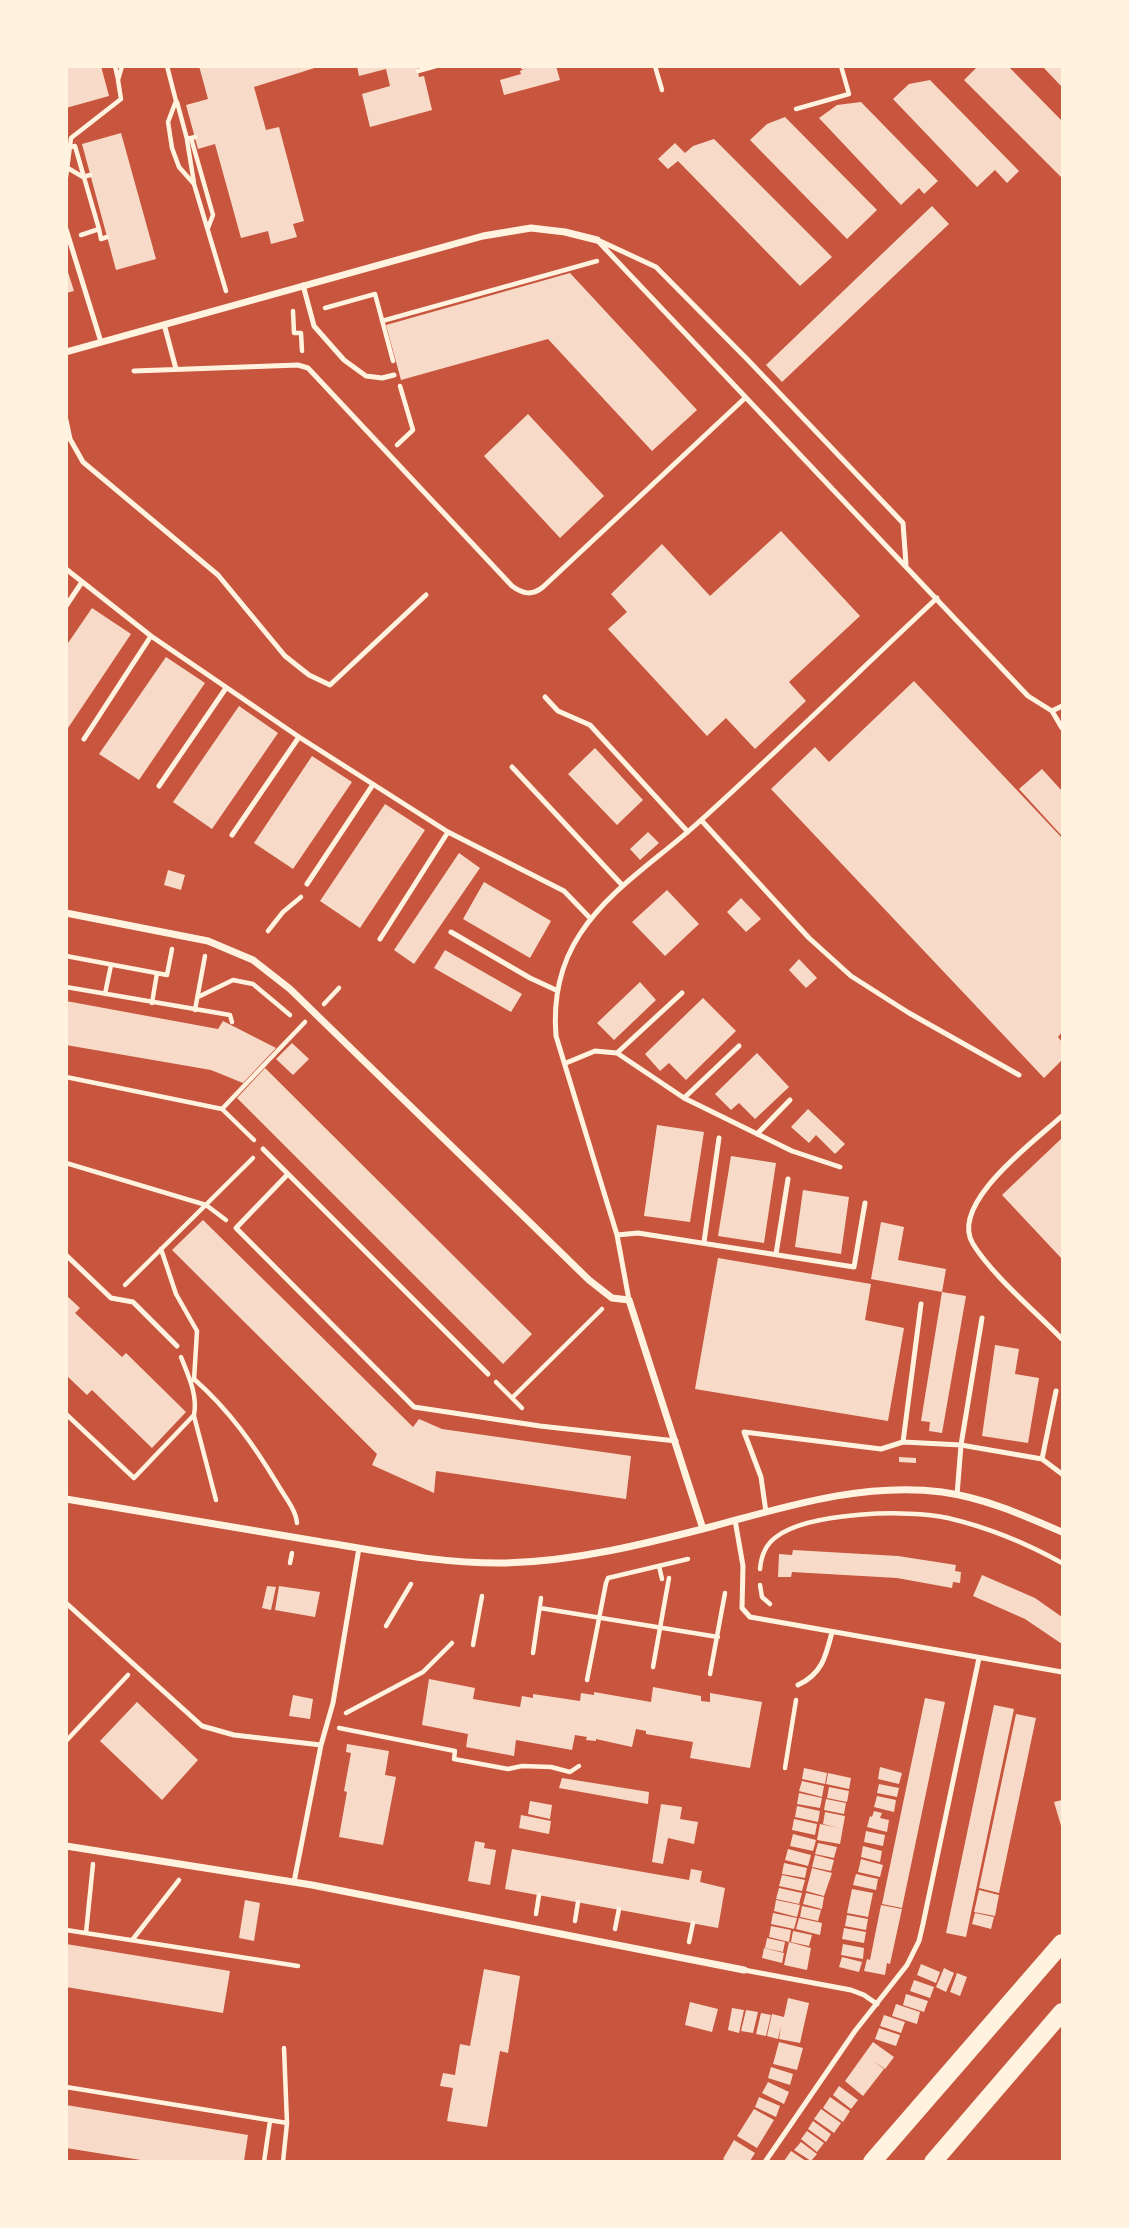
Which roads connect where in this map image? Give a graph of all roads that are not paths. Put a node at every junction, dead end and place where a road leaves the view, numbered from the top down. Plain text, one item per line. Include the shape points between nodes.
1 (66, 229) edge
2 (597, 240) junction
3 (303, 285) junction
4 (164, 324) junction
5 (101, 342) junction
6 (66, 352) edge
7 (176, 369) junction
8 (134, 371) dead end
9 (394, 374) dead end
10 (745, 398) junction
11 (66, 420) edge
12 (906, 565) junction
13 (66, 569) edge
14 (82, 582) junction
15 (426, 595) dead end
16 (937, 598) junction
17 (66, 606) edge
18 (151, 636) junction
19 (226, 688) junction
20 (545, 698) dead end
21 (1062, 706) edge
22 (1052, 711) junction
23 (1062, 728) edge
24 (299, 737) junction
25 (84, 739) dead end
26 (513, 767) dead end
27 (159, 786) dead end
28 (372, 786) junction
29 (701, 820) junction
30 (448, 832) junction
31 (688, 832) junction
32 (232, 835) dead end
33 (307, 884) road end
34 (623, 886) junction
35 (66, 913) edge
36 (591, 919) junction
37 (451, 932) dead end
38 (380, 939) dead end
39 (556, 990) junction
40 (682, 993) dead end
41 (739, 1046) dead end
42 (617, 1053) junction
43 (566, 1063) junction
44 (1019, 1075) dead end
45 (684, 1098) junction
46 (790, 1100) dead end
47 (1062, 1116) edge
48 (757, 1134) junction
49 (719, 1138) dead end
50 (262, 1149) road end
51 (840, 1167) dead end
52 (288, 1174) junction
53 (788, 1179) dead end
54 (865, 1203) dead end
55 (617, 1235) junction
56 (704, 1241) junction
57 (776, 1254) junction
58 (66, 1255) edge
59 (629, 1300) junction
60 (921, 1304) dead end
61 (982, 1318) dead end
62 (1062, 1339) edge
63 (177, 1346) road end
64 (488, 1374) dead end
65 (1056, 1391) dead end
66 (676, 1441) junction
67 (904, 1442) junction
68 (961, 1445) junction
69 (1042, 1459) junction
70 (1062, 1474) edge
71 (957, 1495) junction
72 (66, 1499) edge
73 (766, 1512) junction
74 (735, 1520) junction
75 (703, 1529) junction
76 (1062, 1532) edge
77 (359, 1548) junction
78 (66, 1603) edge
79 (832, 1632) junction
80 (979, 1658) junction
81 (1062, 1672) edge
82 (798, 1685) road end
83 (321, 1745) junction
84 (66, 1846) edge
85 (294, 1882) junction
86 (1062, 1943) edge
87 (744, 1970) joint
88 (877, 2004) junction
89 (1062, 2012) edge
90 (765, 2161) edge
91 (873, 2161) edge
92 (933, 2161) edge

1 - 5 lane
2 - 3 street via 531,229 483,236
2 - 10 lane
2 - 12 lane via 656,267 876,494 903,523
3 - 4 street
3 - 9 lane via 319,333 352,367 375,378
4 - 5 street
4 - 7 lane
5 - 6 street
7 - 8 lane
7 - 10 lane via 308,368 512,586 527,593 543,587
10 - 12 lane
11 - 15 lane via 69,439 83,462 218,575 267,637 309,675 330,685
12 - 16 lane
13 - 14 lane
14 - 17 lane
14 - 18 lane
16 - 22 lane via 1028,696
16 - 29 lane
18 - 19 lane
18 - 25 lane
19 - 24 lane
19 - 27 lane
20 - 31 lane via 558,711 590,725
21 - 22 lane
22 - 23 lane
24 - 28 lane
24 - 32 lane
26 - 34 lane
28 - 30 lane
28 - 33 lane
29 - 31 lane
29 - 44 lane via 851,976
30 - 36 lane via 564,891
30 - 38 lane
31 - 34 lane
34 - 36 lane
35 - 59 street via 208,942 253,960 290,989 589,1280 612,1298
36 - 39 lane via 570,952
37 - 39 lane
39 - 43 lane via 556,1036
40 - 42 lane
41 - 45 lane
42 - 43 lane via 595,1051
42 - 45 lane
43 - 55 lane
45 - 48 lane
46 - 48 lane
47 - 62 lane via 985,1189 971,1211 968,1226 972,1243
48 - 51 lane
49 - 56 lane
50 - 52 lane
52 - 64 lane
52 - 66 lane via 236,1228 414,1407
53 - 57 lane
54 - 57 lane via 854,1267
55 - 56 lane
55 - 59 lane
56 - 57 lane
58 - 63 lane via 111,1298 133,1302
59 - 66 street
60 - 67 lane
61 - 68 lane
65 - 69 lane
66 - 75 street
67 - 68 lane
67 - 73 lane via 881,1449 744,1432 761,1477
68 - 69 lane
68 - 71 lane
69 - 70 lane
71 - 73 street via 870,1491
71 - 76 street
72 - 77 street
73 - 74 street
74 - 75 street
74 - 79 lane via 746,1615
75 - 77 street via 547,1561 470,1562
77 - 83 lane via 333,1703
78 - 83 lane via 202,1726 234,1735
79 - 80 lane
79 - 82 lane via 817,1673
80 - 81 lane
80 - 88 lane via 919,1941
83 - 85 lane
84 - 85 street
85 - 87 street
86 - 91 main road
87 - 88 lane via 851,1990
88 - 90 lane
89 - 92 main road

